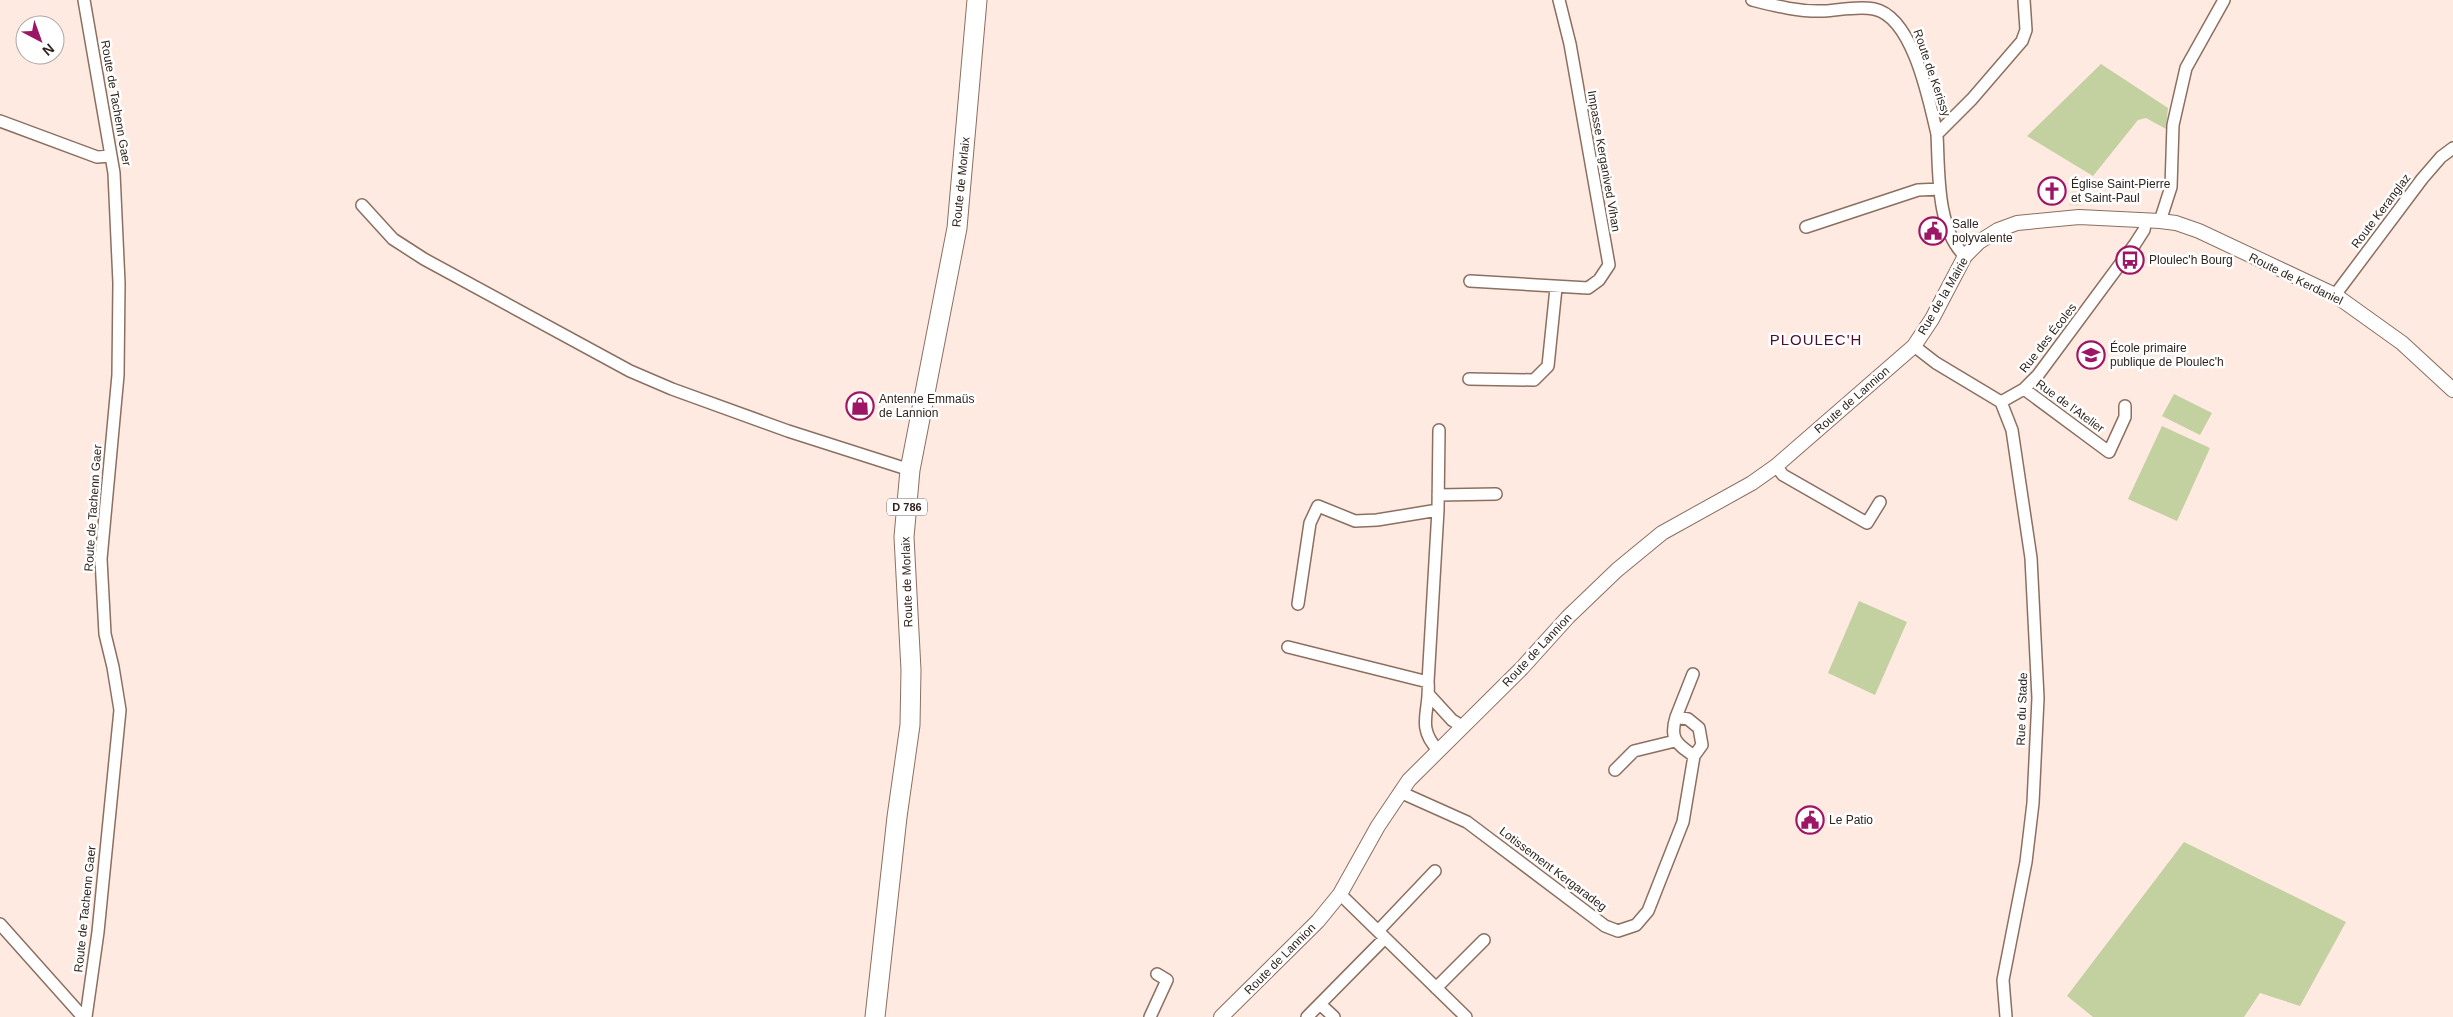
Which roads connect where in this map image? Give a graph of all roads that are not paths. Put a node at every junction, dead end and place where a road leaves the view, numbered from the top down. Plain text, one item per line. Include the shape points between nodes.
1 (84, 0) edge
2 (977, 0) edge
3 (1559, 0) edge
4 (1756, 0) edge
5 (2024, 0) edge
6 (2224, 0) edge
7 (0, 121) edge
8 (1937, 134) junction
9 (2453, 148) edge
10 (111, 156) junction
11 (1940, 189) junction
12 (362, 205) dead end
13 (2146, 220) junction
14 (2160, 221) junction
15 (1806, 227) dead end
16 (1965, 256) junction
17 (1470, 281) dead end
18 (1556, 288) junction
19 (2335, 295) junction
20 (1914, 346) junction
21 (1469, 379) dead end
22 (2451, 382) edge
23 (2024, 389) junction
24 (2001, 402) junction
25 (2125, 406) dead end
26 (1439, 430) dead end
27 (1776, 466) junction
28 (910, 470) junction
29 (1438, 494) junction
30 (1496, 494) dead end
31 (1880, 502) dead end
32 (1438, 510) junction
33 (1298, 604) dead end
34 (1288, 647) dead end
35 (1693, 674) dead end
36 (1428, 682) junction
37 (1430, 696) junction
38 (1676, 717) junction
39 (1463, 727) junction
40 (1675, 741) junction
41 (1438, 750) junction
42 (1694, 756) junction
43 (1615, 770) dead end
44 (1400, 792) junction
45 (1435, 871) dead end
46 (1340, 894) junction
47 (0, 924) edge
48 (1381, 934) junction
49 (1484, 940) dead end
50 (1157, 974) dead end
51 (1436, 988) junction
52 (1320, 1004) junction
53 (1465, 1016) edge
54 (84, 1017) edge
55 (875, 1017) edge
56 (1150, 1017) edge
57 (1221, 1017) edge
58 (1307, 1017) edge
59 (1334, 1017) edge
60 (2006, 1017) edge

1 - 10 street, Route de Tachenn Gaer
2 - 28 main road, Route de Morlaix / D 786 via 957,228
3 - 18 street, Impasse Kerganived Vihan via 1570,44 1609,265 1588,288
4 - 8 street, Route de Kerissy via 1797,10 1874,9 1888,14 1901,27 1908,42
5 - 8 street via 2026,30 2022,42
6 - 14 street via 2186,68 2181,84 2174,125 2171,187
7 - 10 street via 91,155
8 - 11 street, Route de Kerissy
9 - 19 street, Route Keranglaz via 2422,179
10 - 54 street, Route de Tachenn Gaer via 118,241 118,375 101,568 105,634 120,710 98,932
11 - 15 street via 1918,190
11 - 16 street, Route de Kerissy via 1948,229
12 - 28 street via 393,239 424,259 630,371 710,404
13 - 14 street, Route de Kerdaniel
13 - 16 street, Rue de la Mairie via 2079,217 2017,223 1998,230
13 - 23 street, Rue des Écoles via 2144,230 2110,279
14 - 19 street, Route de Kerdaniel via 2199,231
16 - 20 street, Rue de la Mairie
17 - 18 street
18 - 21 street via 1548,366 1534,380
19 - 22 street, Route de Kerdaniel
20 - 24 street
20 - 27 street, Route de Lannion
23 - 24 street, Rue des Écoles
23 - 25 street, Rue de l'Atelier via 2109,452 2125,417
24 - 60 street, Rue du Stade via 2012,430 2031,558 2038,698 2026,862 2004,980
26 - 29 street
27 - 31 street via 1783,475 1867,523
27 - 39 street, Route de Lannion via 1662,533 1642,549 1568,617
28 - 55 main road, Route de Morlaix / D 786 via 904,537 911,670 910,725
29 - 30 street
29 - 32 street
32 - 33 street via 1355,521 1318,506 1310,523
32 - 36 street
34 - 36 street
35 - 38 street
36 - 37 street
37 - 39 street
37 - 41 street via 1425,730 1429,741
38 - 40 street
38 - 42 street, Lotissement Kergaradeg via 1688,719 1699,728 1702,745
39 - 41 street, Route de Lannion
40 - 42 street
40 - 43 street via 1634,751
41 - 44 street, Route de Lannion
42 - 44 street, Lotissement Kergaradeg via 1683,822 1648,911 1636,925 1618,931 1605,926 1467,822
44 - 46 street, Route de Lannion
45 - 48 street
46 - 48 street
46 - 57 street, Route de Lannion via 1318,921
47 - 54 street
48 - 51 street
48 - 52 street
49 - 51 street
50 - 56 street via 1167,980
51 - 53 street
52 - 58 street
52 - 59 street

